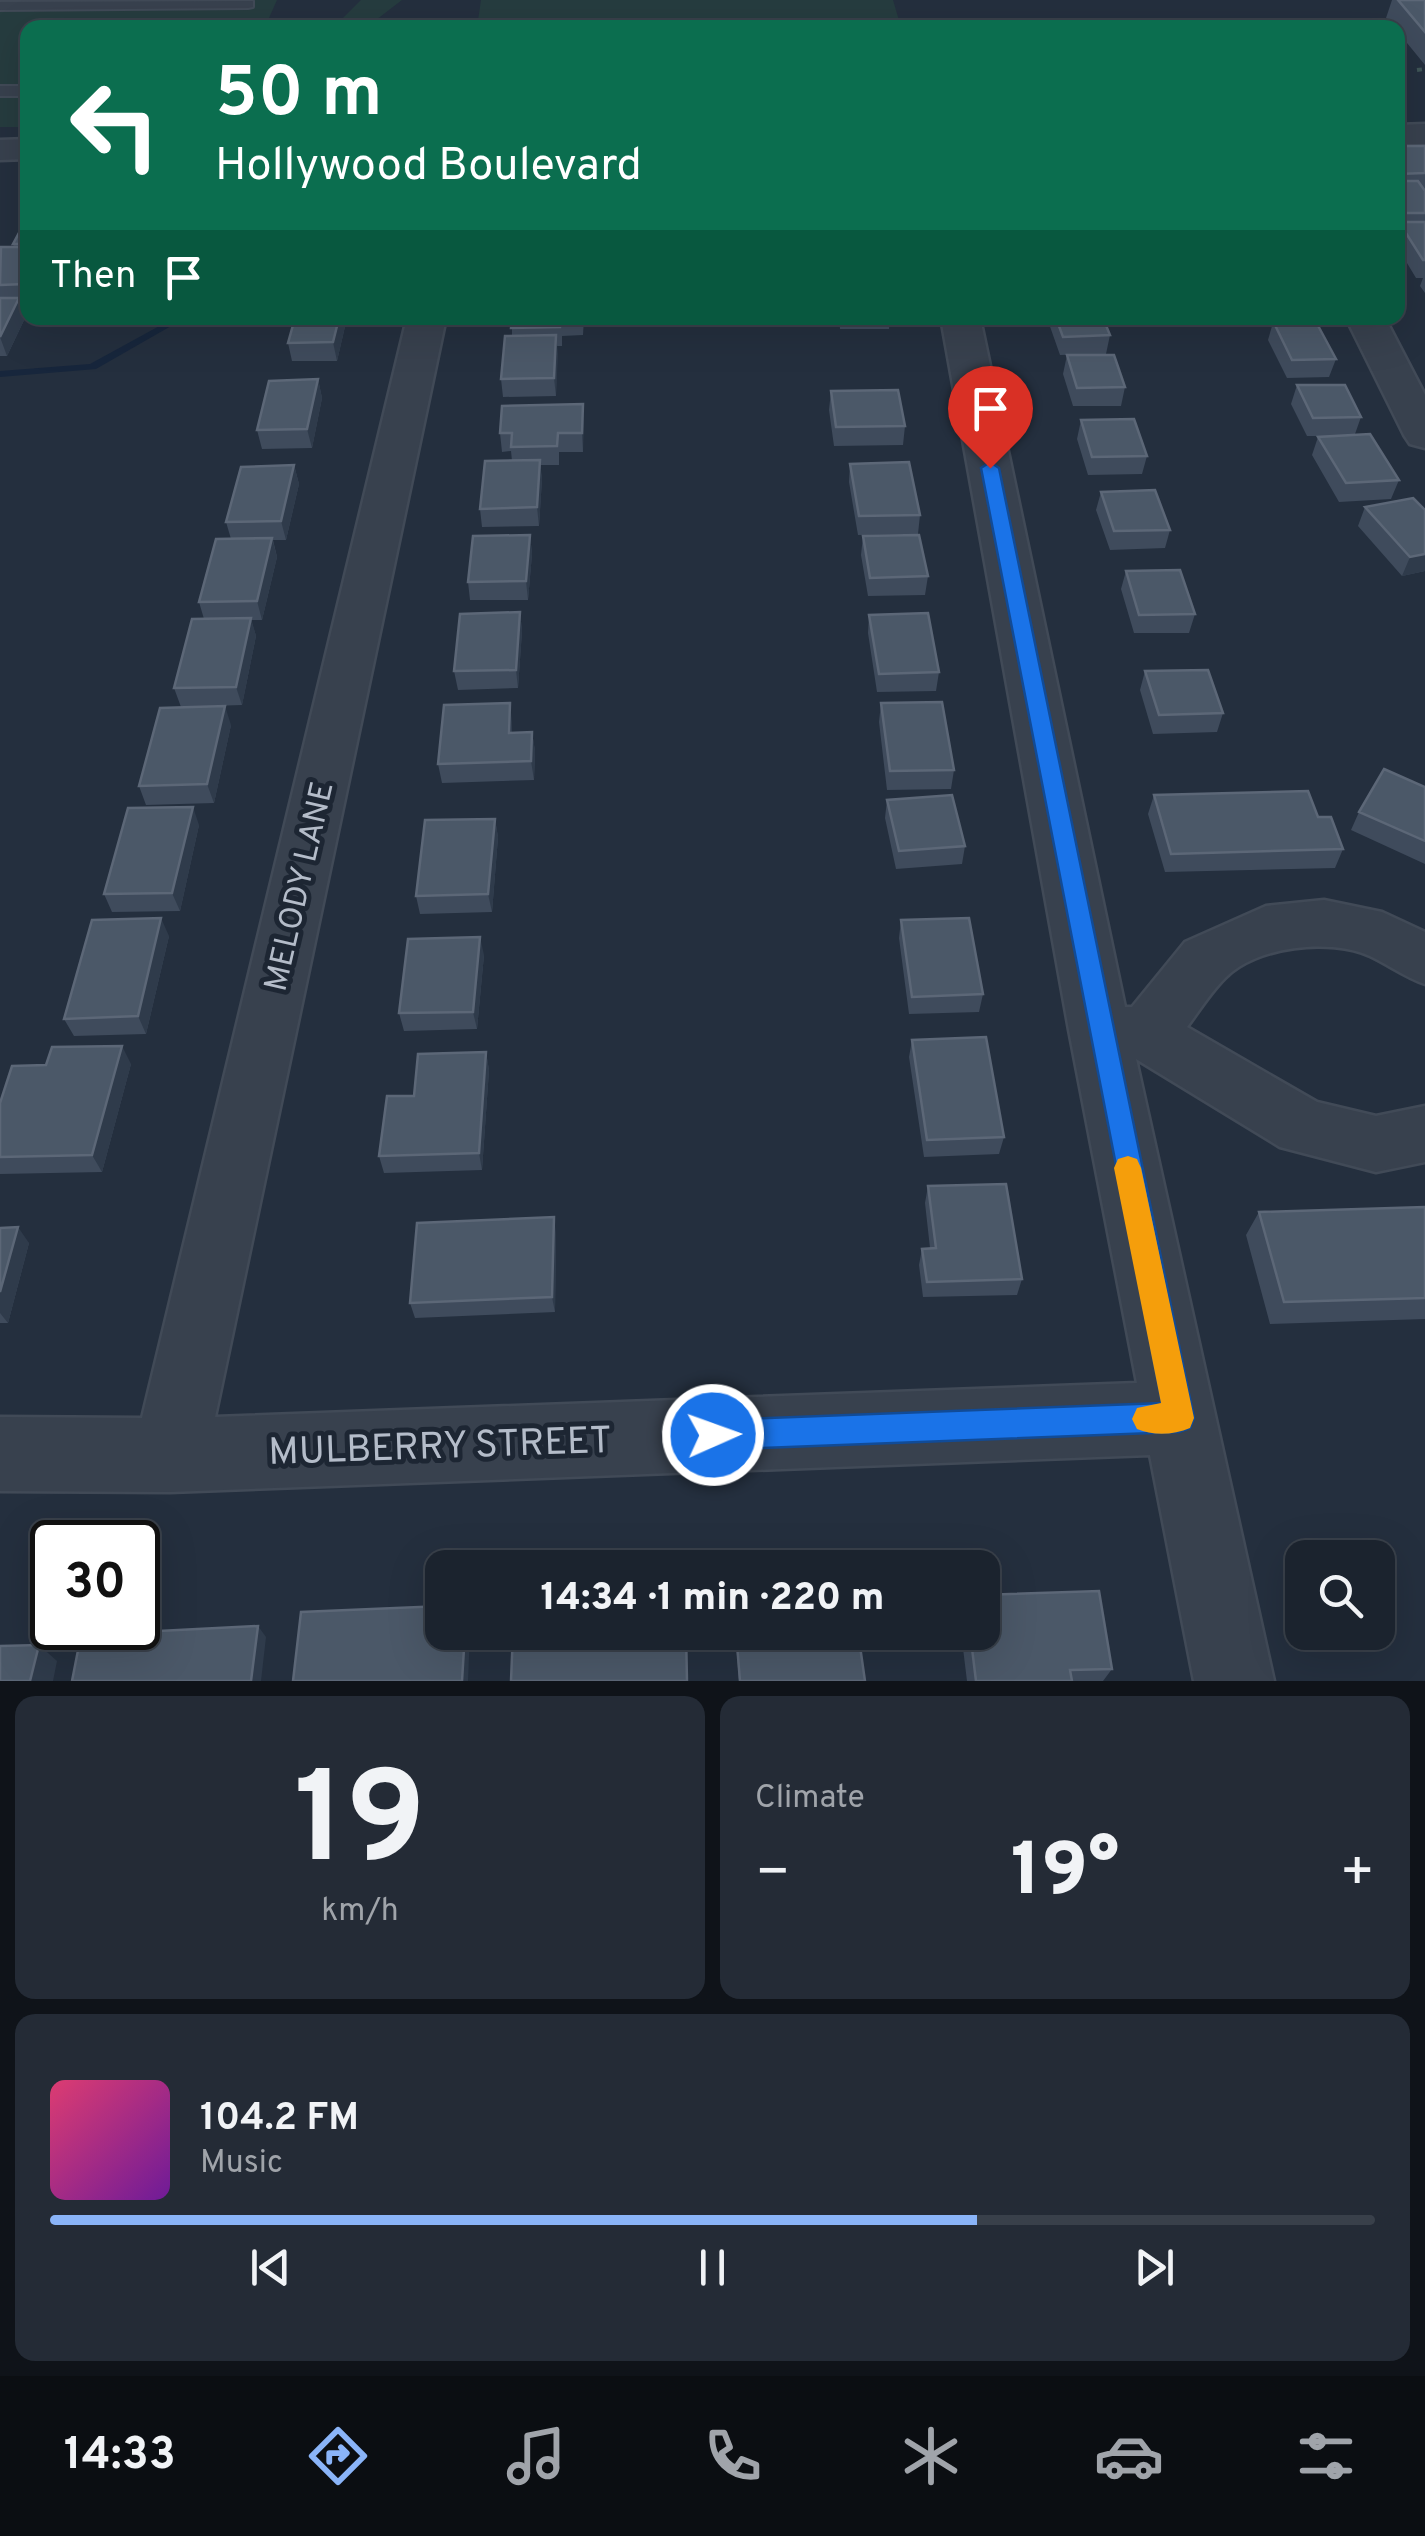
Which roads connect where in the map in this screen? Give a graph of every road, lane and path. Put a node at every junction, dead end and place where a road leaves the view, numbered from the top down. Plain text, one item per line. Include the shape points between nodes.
1 (0, 6) edge
2 (246, 7) edge
3 (1425, 69) edge
4 (1417, 70) dead end
5 (424, 325) edge
6 (963, 325) edge
7 (1368, 325) edge
8 (1425, 435) edge
9 (1425, 960) edge
10 (1123, 1032) junction
11 (1425, 1134) edge
12 (1179, 1418) junction
13 (0, 1454) edge
14 (170, 1455) junction
15 (1234, 1681) edge

1 - 2 lane
3 - 4 path
5 - 14 street, MELODY LANE
6 - 10 street
7 - 8 street
9 - 10 street via 1382,936 1324,923 1266,929 1206,959
10 - 11 street via 1303,1127 1376,1144
10 - 12 street
12 - 14 street, MULBERRY STREET
12 - 15 street
13 - 14 street, MULBERRY STREET

